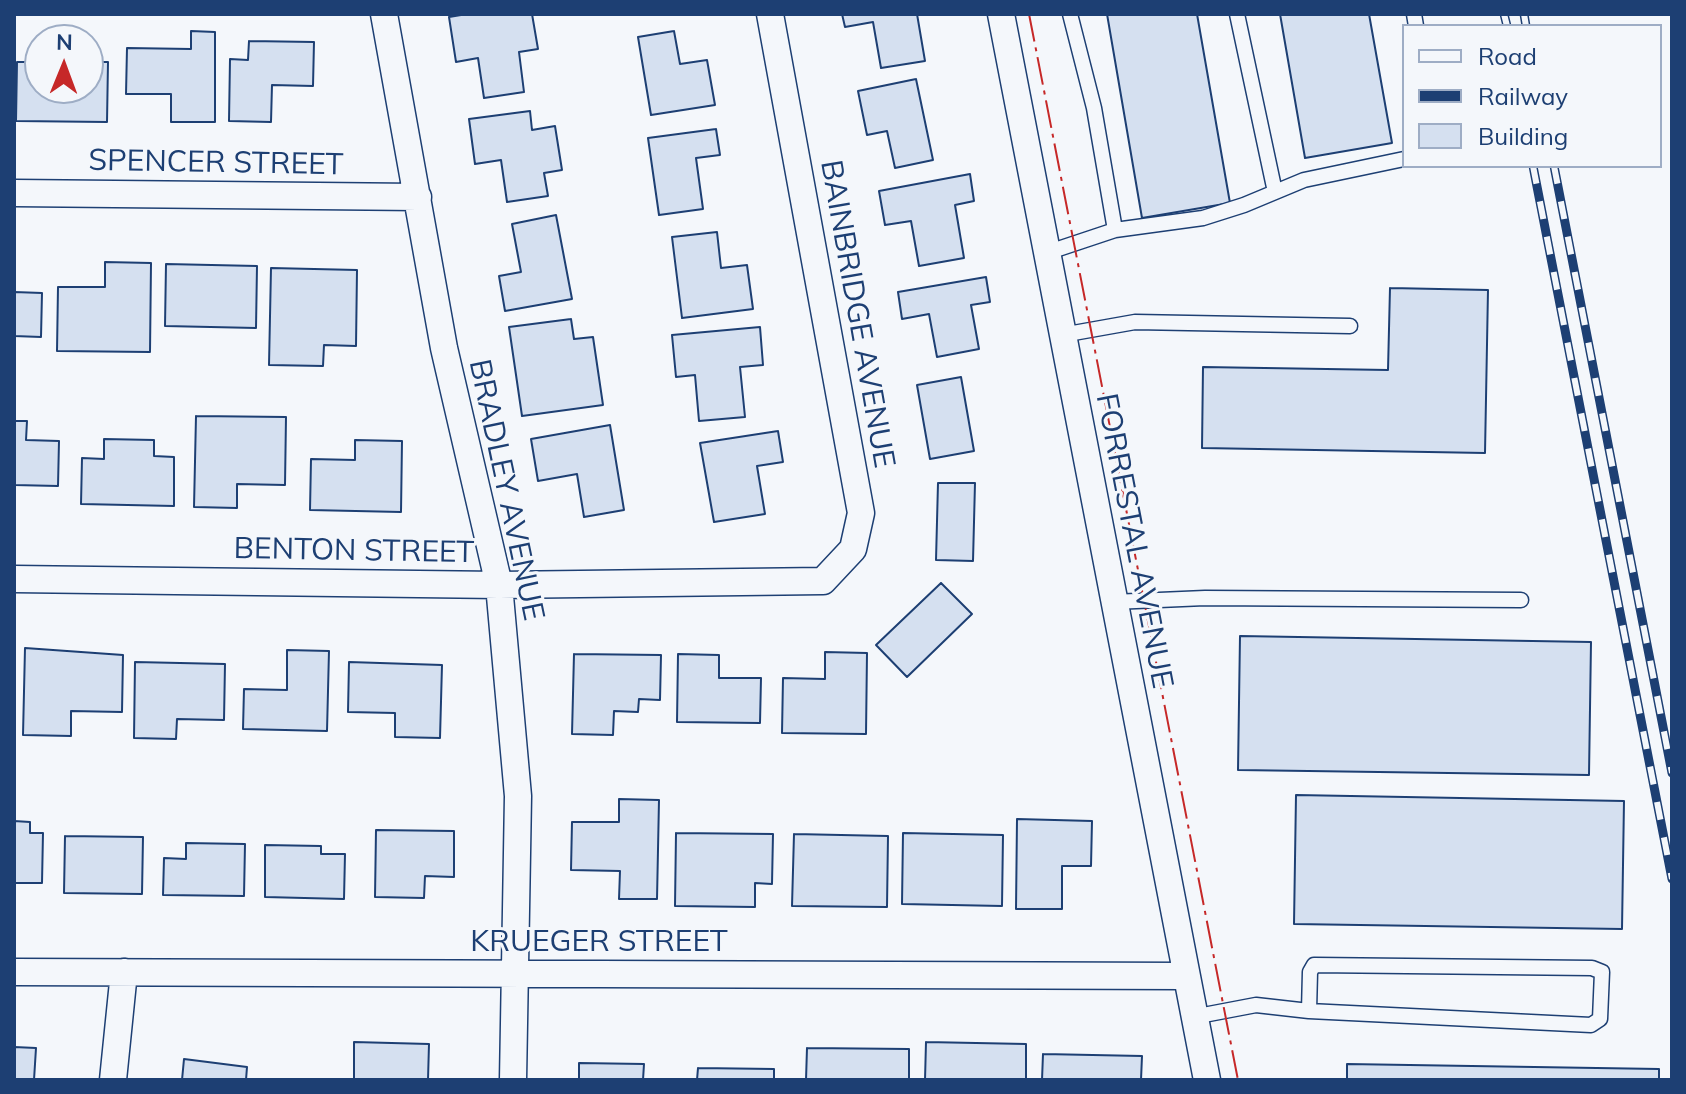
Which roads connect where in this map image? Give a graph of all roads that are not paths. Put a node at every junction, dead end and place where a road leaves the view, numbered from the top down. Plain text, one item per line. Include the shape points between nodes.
1 (384, 14) edge
2 (770, 14) edge
3 (1001, 14) edge
4 (1070, 14) edge
5 (1237, 14) edge
6 (1402, 159) edge
7 (1275, 192) junction
8 (14, 193) edge
9 (418, 197) junction
10 (1115, 230) junction
11 (1046, 253) junction
12 (1350, 326) dead end
13 (1062, 335) junction
14 (14, 579) edge
15 (790, 584) joint
16 (499, 585) junction
17 (1521, 600) dead end
18 (1113, 602) junction
19 (14, 972) edge
20 (124, 972) junction
21 (515, 974) junction
22 (1184, 976) junction
23 (1309, 1011) junction
24 (1193, 1017) junction
25 (113, 1080) edge
26 (513, 1080) edge
27 (1207, 1080) edge

1 - 9 street, BRADLEY AVENUE
2 - 15 street, BAINBRIDGE AVENUE via 861,513 853,549 823,581
3 - 11 street, FORRESTAL AVENUE
4 - 10 lane via 1094,108
5 - 7 lane
6 - 7 lane via 1304,180
7 - 10 lane via 1203,218
8 - 9 street, SPENCER STREET
9 - 16 street, BRADLEY AVENUE via 444,348
10 - 11 lane
11 - 13 street, FORRESTAL AVENUE
12 - 13 lane via 1135,322
13 - 18 street, FORRESTAL AVENUE
14 - 16 street, BENTON STREET
15 - 16 street, BENTON STREET
16 - 21 street, BRADLEY AVENUE via 518,796
17 - 18 lane
18 - 22 street, FORRESTAL AVENUE
19 - 20 street, KRUEGER STREET
20 - 21 street, KRUEGER STREET
20 - 25 street
21 - 22 street, KRUEGER STREET
21 - 26 street, BRADLEY AVENUE
22 - 24 street, FORRESTAL AVENUE
23 - 23 lane via 1591,1025 1600,1019 1602,972 1314,965
23 - 24 lane via 1256,1005
24 - 27 street, FORRESTAL AVENUE

